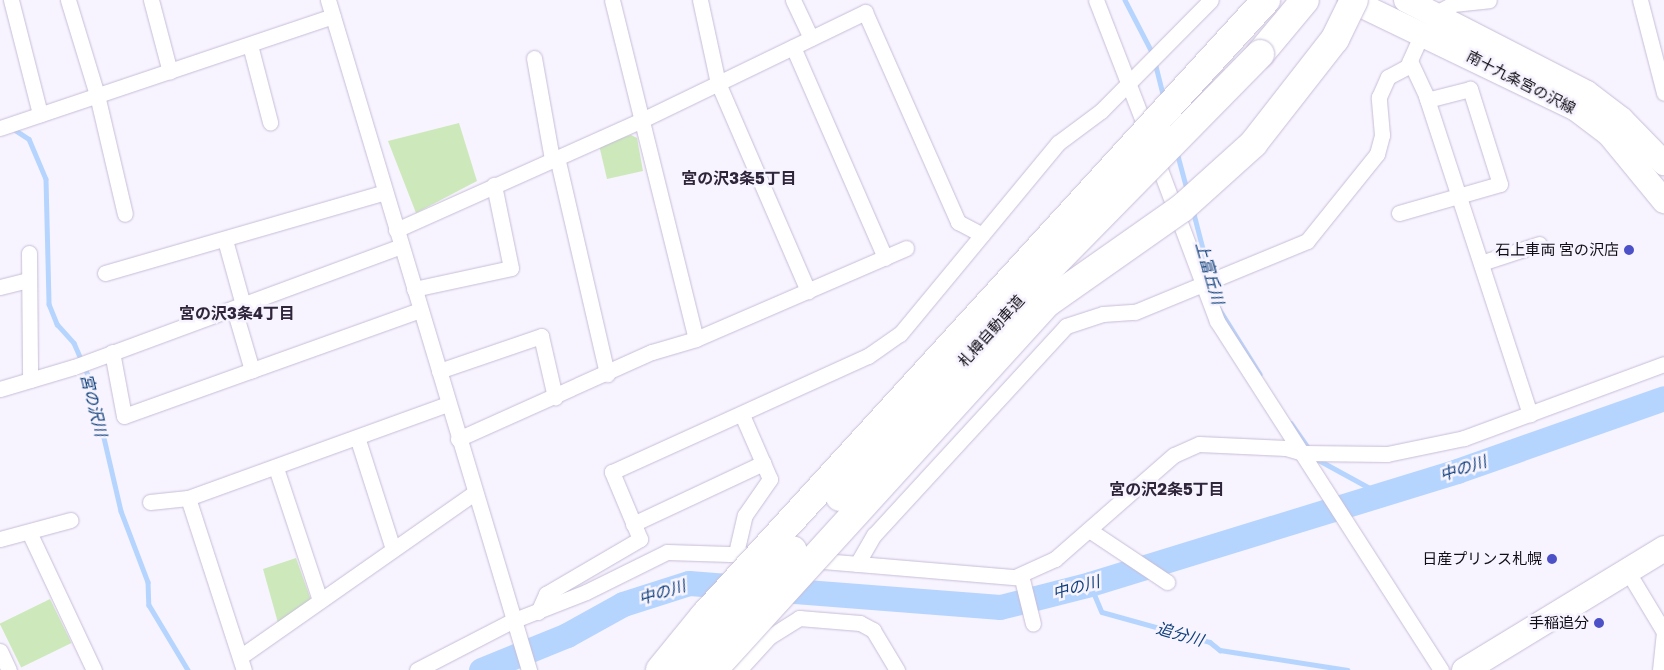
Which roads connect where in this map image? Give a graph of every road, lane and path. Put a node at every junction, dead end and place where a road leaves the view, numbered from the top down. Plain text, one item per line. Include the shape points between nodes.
1 (11, 0) edge
2 (68, 0) edge
3 (151, 0) edge
4 (328, 0) edge
5 (612, 0) edge
6 (700, 0) edge
7 (793, 0) edge
8 (1096, 0) edge
9 (1211, 0) edge
10 (1266, 0) edge
11 (1305, 0) edge
12 (1350, 0) edge
13 (1354, 0) edge
14 (1406, 0) edge
15 (1489, 0) edge
16 (1640, 0) edge
17 (332, 16) junction
18 (1428, 23) junction
19 (811, 38) junction
20 (250, 46) junction
21 (792, 47) junction
22 (534, 58) dead end
23 (1410, 61) junction
24 (170, 72) junction
25 (718, 83) junction
26 (1129, 83) junction
27 (1663, 86) edge
28 (97, 95) junction
29 (1428, 100) junction
30 (40, 114) junction
31 (642, 120) junction
32 (270, 122) dead end
33 (0, 128) edge
34 (555, 158) junction
35 (1659, 161) edge
36 (494, 185) junction
37 (385, 192) junction
38 (1458, 194) junction
39 (1664, 201) edge
40 (1399, 213) dead end
41 (125, 214) dead end
42 (396, 230) junction
43 (982, 235) junction
44 (224, 240) junction
45 (1539, 244) dead end
46 (401, 246) junction
47 (906, 248) dead end
48 (29, 253) dead end
49 (885, 258) junction
50 (1481, 263) junction
51 (105, 273) dead end
52 (29, 280) junction
53 (1201, 281) junction
54 (0, 287) edge
55 (414, 289) junction
56 (808, 291) junction
57 (239, 307) junction
58 (420, 310) junction
59 (696, 339) junction
60 (106, 355) junction
61 (1664, 364) edge
62 (252, 370) junction
63 (439, 371) junction
64 (607, 374) junction
65 (30, 380) junction
66 (0, 389) edge
67 (555, 397) junction
68 (448, 404) junction
69 (1530, 414) junction
70 (742, 415) junction
71 (458, 439) junction
72 (358, 440) junction
73 (1304, 453) junction
74 (763, 463) junction
75 (276, 468) junction
76 (474, 493) junction
77 (188, 498) junction
78 (150, 502) dead end
79 (71, 520) dead end
80 (633, 524) junction
81 (1089, 530) junction
82 (29, 532) junction
83 (0, 539) edge
84 (1664, 548) edge
85 (393, 549) junction
86 (736, 553) junction
87 (857, 564) junction
88 (1664, 567) edge
89 (1021, 575) junction
90 (1168, 582) dead end
91 (1634, 582) junction
92 (320, 600) junction
93 (538, 612) junction
94 (512, 621) junction
95 (1033, 624) dead end
96 (1664, 632) edge
97 (0, 651) edge
98 (242, 664) edge
99 (9, 670) edge
100 (94, 670) edge
101 (417, 670) edge
102 (528, 670) edge
103 (660, 670) edge
104 (686, 670) edge
105 (713, 670) edge
106 (739, 670) edge
107 (897, 670) edge
108 (1441, 670) edge
109 (1464, 670) edge
110 (1491, 670) edge
111 (1660, 670) edge

1 - 30 street
2 - 28 street
3 - 24 street
4 - 17 street
5 - 31 street
6 - 25 street
7 - 19 street
8 - 26 street
9 - 26 street
10 - 103 highway, 札樽自動車道, bridge via 704,616
11 - 104 highway, 札樽自動車道, bridge via 1213,105 1040,278
12 - 18 main road, 南十九条宮の沢線
13 - 105 highway, bridge via 1335,39 1254,144 1182,208 1047,303
14 - 18 main road, 南十九条宮の沢線
15 - 18 street via 1453,4
16 - 27 street
17 - 20 street
17 - 37 street
18 - 23 street
18 - 35 main road, 南十九条宮の沢線 via 1587,93
19 - 21 street
19 - 43 street via 865,12 958,222
20 - 24 street
20 - 32 street
21 - 25 street
21 - 49 street
22 - 34 street
23 - 29 street
23 - 53 street via 1388,77 1379,97 1382,134 1377,154 1361,179 1307,241
24 - 28 street
25 - 31 street
25 - 56 street
26 - 43 street via 1101,111 1058,143
26 - 53 street
28 - 30 street
28 - 41 street
29 - 38 street
29 - 38 street via 1470,89 1500,184
30 - 33 street
31 - 34 street
31 - 59 street
34 - 36 street
34 - 64 street
35 - 39 main road, 南十九条宮の沢線
36 - 42 street
36 - 55 street via 511,268
37 - 42 street
37 - 44 street
38 - 40 street
38 - 50 street
42 - 46 street
43 - 70 street via 900,334 868,356
44 - 51 street
44 - 57 street
45 - 50 street
46 - 55 street
46 - 57 street
47 - 49 street
48 - 52 street
49 - 56 street
50 - 69 street
52 - 54 street
52 - 65 street
53 - 73 street via 1217,322
53 - 87 street via 1135,312 1103,314 1066,326 874,534
55 - 58 street
56 - 59 street
57 - 60 street
57 - 62 street
58 - 62 street
58 - 63 street
59 - 64 street via 652,352
60 - 62 street via 124,416
60 - 65 street
61 - 69 street
63 - 67 street via 541,336
63 - 68 street
64 - 67 street
65 - 66 street
67 - 71 street
68 - 71 street
68 - 72 street
69 - 73 street via 1464,438 1387,454 1343,450
70 - 74 street
70 - 80 street via 612,472
71 - 76 street
72 - 75 street
72 - 85 street
73 - 81 street via 1286,448 1199,444 1174,455
73 - 108 street
74 - 80 street
74 - 86 street via 770,479 745,515
75 - 77 street
75 - 92 street
76 - 85 street
76 - 94 street
77 - 78 street
77 - 98 street
79 - 82 street
80 - 93 street via 640,539 546,594
81 - 89 street via 1055,559
81 - 90 street
82 - 83 street
82 - 100 street
84 - 109 highway
85 - 92 street
86 - 87 street
86 - 93 street via 667,552
87 - 89 street
88 - 91 highway
89 - 95 street
91 - 96 street
91 - 110 highway
92 - 98 street
93 - 94 street
94 - 101 street
94 - 102 street
96 - 111 street
97 - 99 street
106 - 107 street via 769,637 798,618 860,623 873,630

